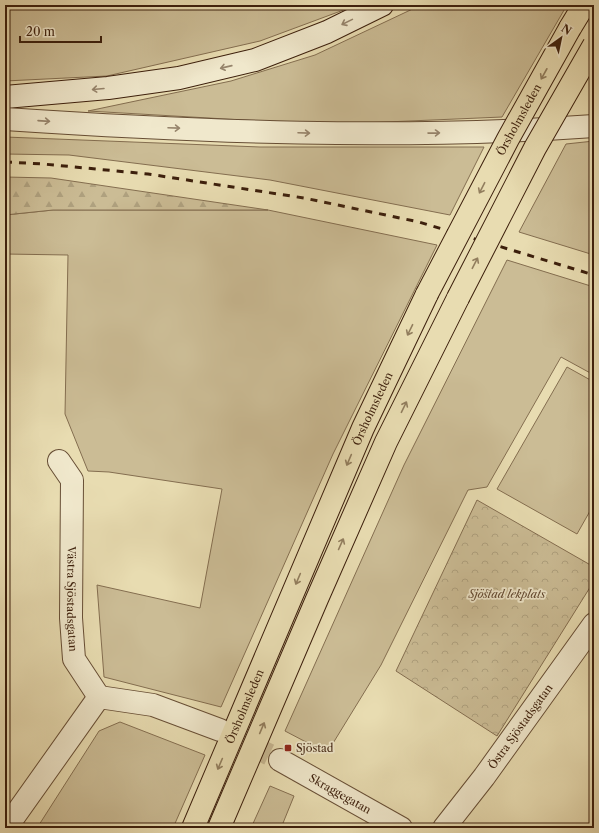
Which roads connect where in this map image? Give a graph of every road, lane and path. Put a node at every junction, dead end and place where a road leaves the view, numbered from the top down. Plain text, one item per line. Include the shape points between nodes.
1 (382, 5) edge
2 (584, 5) edge
3 (594, 45) edge
4 (5, 97) edge
5 (5, 118) edge
6 (594, 126) edge
7 (59, 461) dead end
8 (594, 624) edge
9 (99, 697) junction
10 (220, 730) tunnel mouth
11 (280, 760) tunnel mouth
12 (6, 825) edge
13 (193, 828) edge
14 (219, 828) edge
15 (401, 828) edge
16 (444, 828) edge

1 -> 4 street via 327,32 248,62 179,78 108,88
2 -> 13 main road, Örsholmsleden, bridge via 508,138 427,294 363,428
14 -> 3 main road, bridge via 386,442 535,148
5 -> 6 street via 81,124 321,134 512,132
7 - 9 street, Västra Sjöstadsgatan via 72,480 71,618 74,659
8 - 16 street, Östra Sjöstadsgatan via 484,777
9 - 10 street via 153,705
9 - 12 street
11 - 15 street, Skraggegatan

